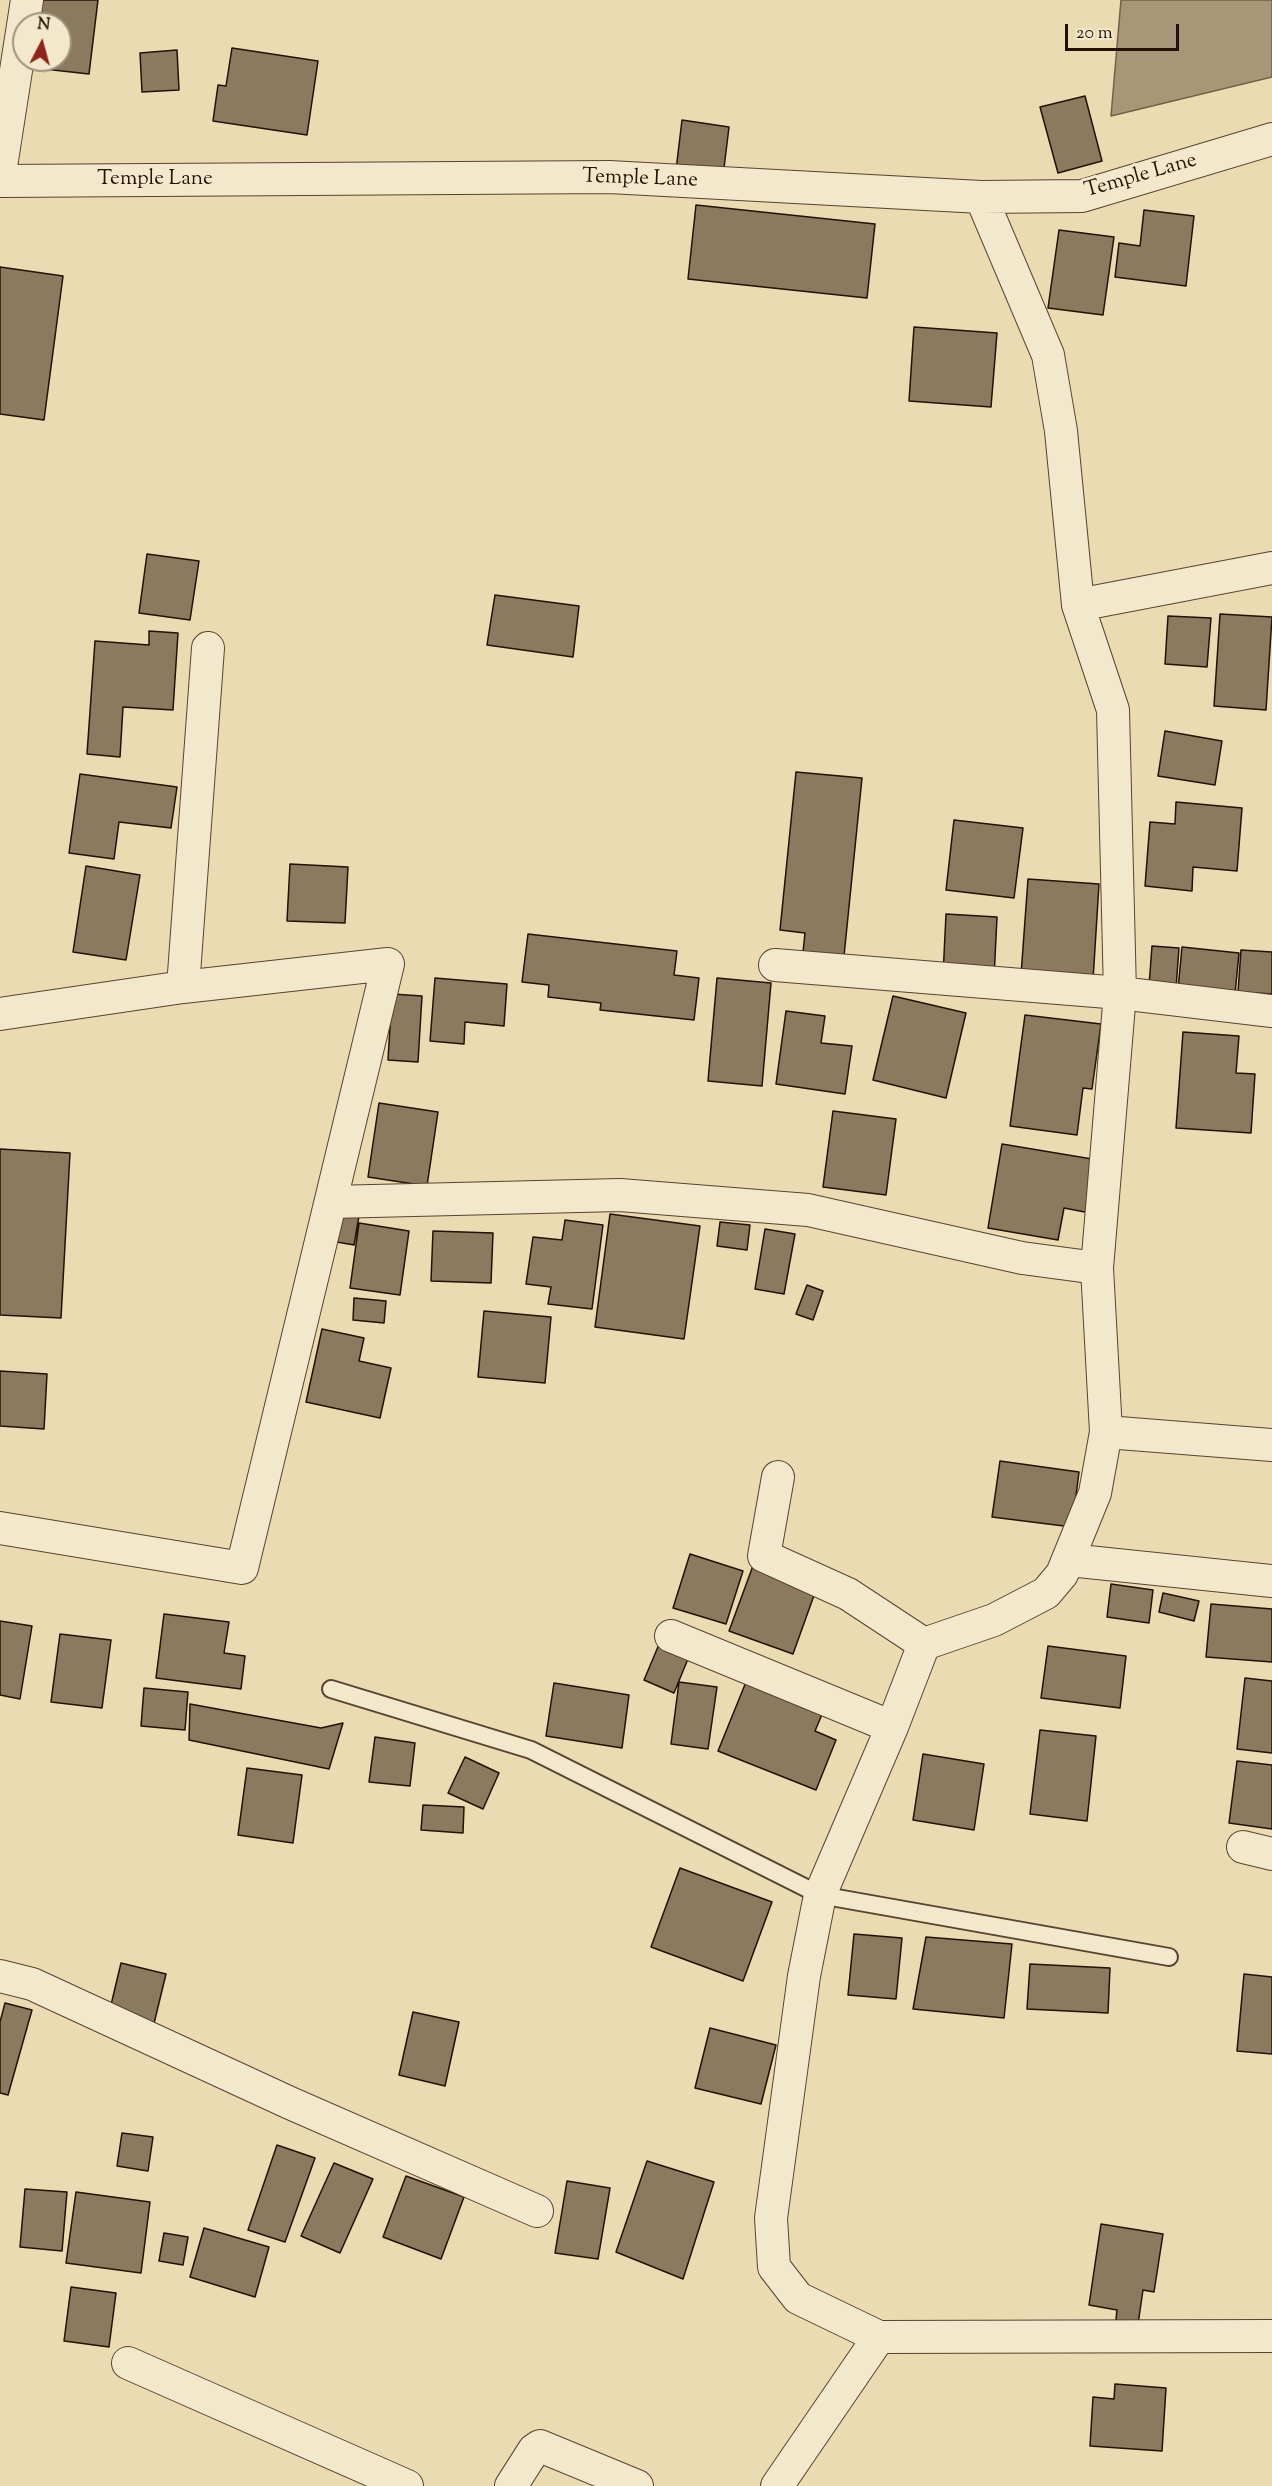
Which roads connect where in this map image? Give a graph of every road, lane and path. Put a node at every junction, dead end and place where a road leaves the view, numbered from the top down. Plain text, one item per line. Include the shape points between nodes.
1 (27, 0) edge
2 (1272, 139) edge
3 (0, 173) edge
4 (0, 181) edge
5 (981, 197) junction
6 (1272, 568) edge
7 (1078, 605) junction
8 (208, 648) dead end
9 (775, 965) dead end
10 (183, 987) junction
11 (1120, 993) junction
12 (1272, 1011) edge
13 (0, 1014) edge
14 (331, 1202) junction
15 (1097, 1268) junction
16 (1106, 1432) junction
17 (1272, 1445) edge
18 (778, 1477) dead end
19 (0, 1528) edge
20 (1069, 1560) junction
21 (1272, 1581) edge
22 (671, 1636) dead end
23 (924, 1644) junction
24 (331, 1689) dead end
25 (892, 1728) junction
26 (820, 1895) junction
27 (1169, 1957) dead end
28 (0, 1976) edge
29 (537, 2211) dead end
30 (1272, 2336) edge
31 (879, 2337) junction
32 (128, 2363) dead end
33 (407, 2486) edge
34 (511, 2486) edge
35 (637, 2486) edge
36 (777, 2486) edge

1 - 3 street
2 - 5 street, Temple Lane via 1082,196
4 - 5 street, Temple Lane via 609,177
5 - 7 street via 1048,355 1061,431
6 - 7 street
7 - 11 street via 1113,710
8 - 10 street
9 - 11 street
10 - 13 street
10 - 14 street via 388,964
11 - 12 street
11 - 15 street
14 - 15 street via 620,1195 808,1210 1022,1258
14 - 19 street via 242,1568
15 - 16 street
16 - 17 street
16 - 20 street via 1095,1493
18 - 23 street via 764,1556 848,1594
20 - 21 street
20 - 23 street via 1046,1593 994,1620
22 - 25 street
23 - 25 street
24 - 26 lane via 531,1750
25 - 26 street
26 - 27 lane
26 - 31 street via 804,1976 771,2218 774,2267 798,2298
28 - 29 street via 32,1984 279,2099
30 - 31 street
31 - 36 street
32 - 33 street
34 - 35 street via 540,2446

